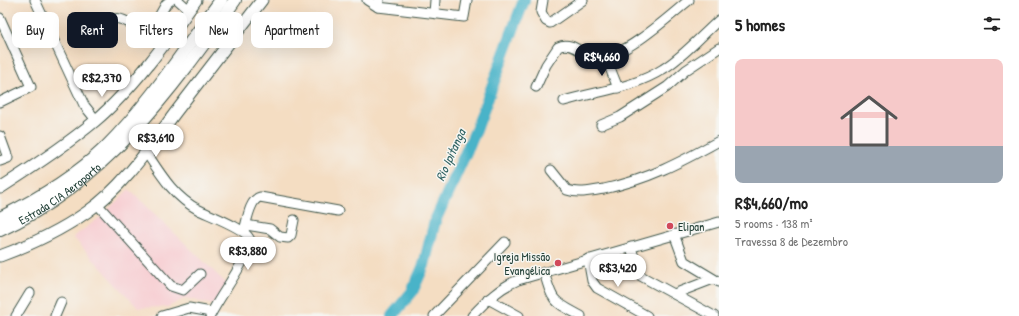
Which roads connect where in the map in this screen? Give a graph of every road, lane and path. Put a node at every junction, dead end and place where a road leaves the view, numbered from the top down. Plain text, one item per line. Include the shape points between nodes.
1 (35, 0) edge
2 (178, 0) edge
3 (196, 0) edge
4 (220, 0) edge
5 (235, 0) edge
6 (262, 0) edge
7 (367, 0) edge
8 (435, 0) edge
9 (467, 0) edge
10 (543, 0) edge
11 (583, 0) edge
12 (689, 0) edge
13 (166, 1) edge
14 (378, 3) edge
15 (404, 5) edge
16 (189, 10) junction
17 (434, 13) junction
18 (0, 18) edge
19 (118, 18) edge
20 (719, 20) edge
21 (719, 48) edge
22 (606, 58) junction
23 (536, 87) dead end
24 (618, 88) junction
25 (0, 102) edge
26 (564, 102) dead end
27 (96, 120) junction
28 (601, 125) dead end
29 (0, 136) edge
30 (719, 141) edge
31 (146, 152) junction
32 (0, 161) edge
33 (551, 170) dead end
34 (0, 188) edge
35 (97, 204) junction
36 (338, 211) dead end
37 (0, 218) edge
38 (294, 220) dead end
39 (719, 224) edge
40 (245, 228) junction
41 (0, 230) edge
42 (674, 234) junction
43 (505, 242) dead end
44 (630, 247) junction
45 (0, 256) edge
46 (588, 259) junction
47 (544, 272) junction
48 (200, 274) dead end
49 (716, 281) edge
50 (30, 293) dead end
51 (674, 294) junction
52 (488, 299) junction
53 (61, 302) dead end
54 (210, 314) edge
55 (516, 315) edge
56 (16, 316) edge
57 (55, 316) edge
58 (162, 316) edge
59 (434, 316) edge
60 (472, 316) edge
61 (581, 316) edge
62 (647, 316) edge
63 (714, 316) edge

1 - 27 street via 84,105
2 - 16 street
3 - 16 main road
4 - 37 highway, Estrada CIA Aeroporto via 146,101 105,148 46,194
5 - 41 highway, Estrada CIA Aeroporto via 168,91 121,145 85,176 46,204 19,222
6 - 31 main road
7 - 14 street
8 - 17 street
9 - 17 street via 464,17
10 - 11 street via 541,12 550,23
12 - 22 street via 645,36
13 - 19 street via 152,29 142,29
14 - 15 street
15 - 17 street
16 - 27 main road via 153,58
18 - 25 street via 31,87
20 - 24 street via 664,69
21 - 28 street via 686,70 667,87 620,117
22 - 23 street via 589,56 568,45 558,47
22 - 24 street
24 - 26 street
27 - 34 main road via 48,157
29 - 32 street via 8,158
30 - 33 street via 657,174 589,192 568,190
31 - 35 main road
31 - 40 street via 177,196 198,210
35 - 45 main road via 70,223 29,245
35 - 48 street via 171,286 184,290
36 - 40 street via 260,197 254,200
38 - 40 street via 288,238 280,237 270,229
39 - 42 street
40 - 54 street via 250,238 248,250
42 - 44 street
42 - 49 street via 682,259
43 - 59 street
44 - 46 street
44 - 51 street via 640,275
46 - 47 street
46 - 62 street via 592,281 597,288
47 - 52 street via 510,284
47 - 61 street via 554,300
49 - 51 street
50 - 56 street
51 - 63 street
52 - 55 street
52 - 60 street
53 - 57 street
54 - 58 street via 189,308

